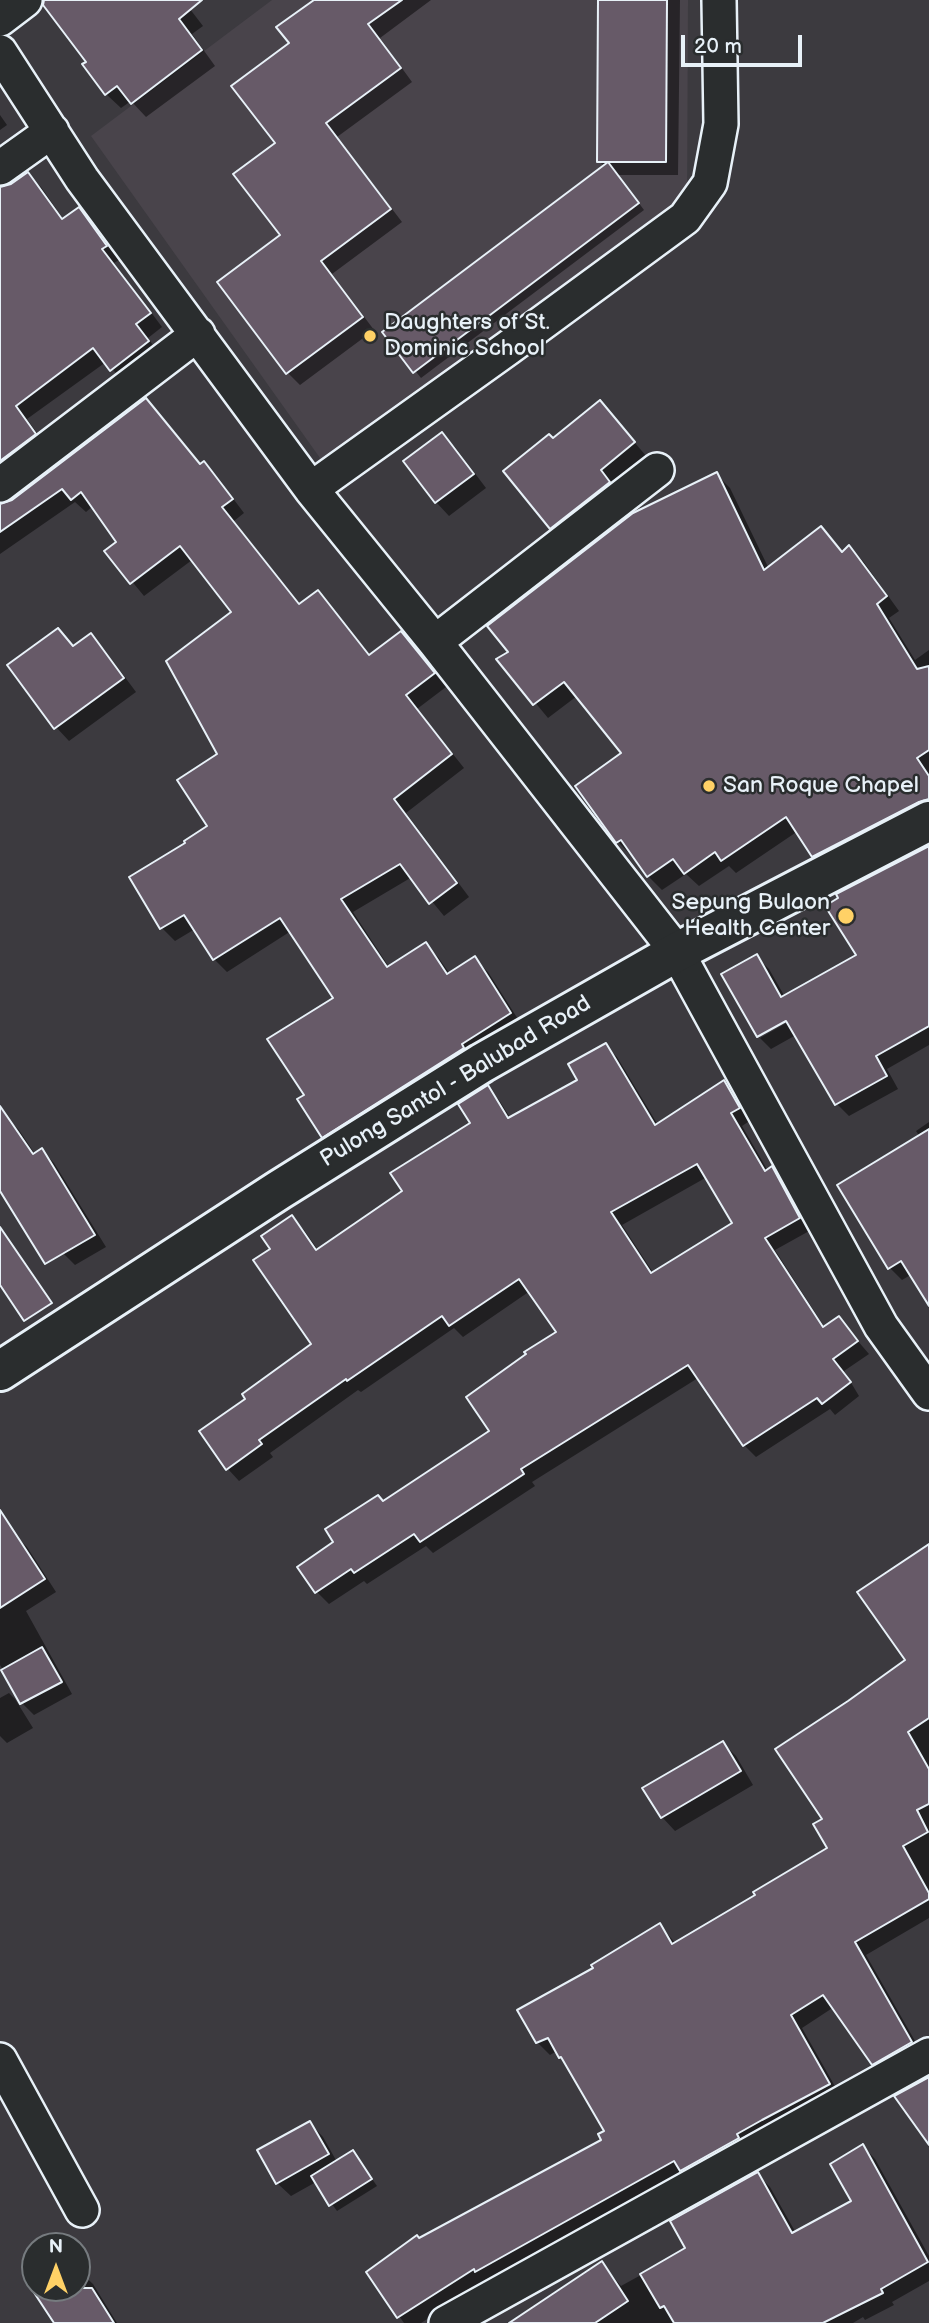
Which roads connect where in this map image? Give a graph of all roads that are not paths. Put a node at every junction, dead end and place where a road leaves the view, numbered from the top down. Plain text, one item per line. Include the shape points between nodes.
1 (25, 0) edge
2 (719, 0) edge
3 (0, 19) edge
4 (0, 52) edge
5 (52, 131) junction
6 (0, 168) edge
7 (198, 334) junction
8 (657, 470) dead end
9 (0, 485) edge
10 (311, 489) junction
11 (435, 642) junction
12 (929, 821) edge
13 (677, 952) junction
14 (0, 1371) edge
15 (929, 1393) edge
16 (929, 2056) edge
17 (0, 2060) edge
18 (82, 2210) dead end
19 (446, 2323) edge

1 - 3 street
2 - 10 street via 720,124 710,183 685,218
4 - 5 street
5 - 6 street
5 - 7 street via 82,179
7 - 9 street
7 - 10 street
8 - 11 street
10 - 11 street
11 - 13 street
12 - 13 street, Pulong Santol - Balubad Road
13 - 14 street, Pulong Santol - Balubad Road via 482,1063
13 - 15 street via 881,1326
16 - 19 street
17 - 18 street

